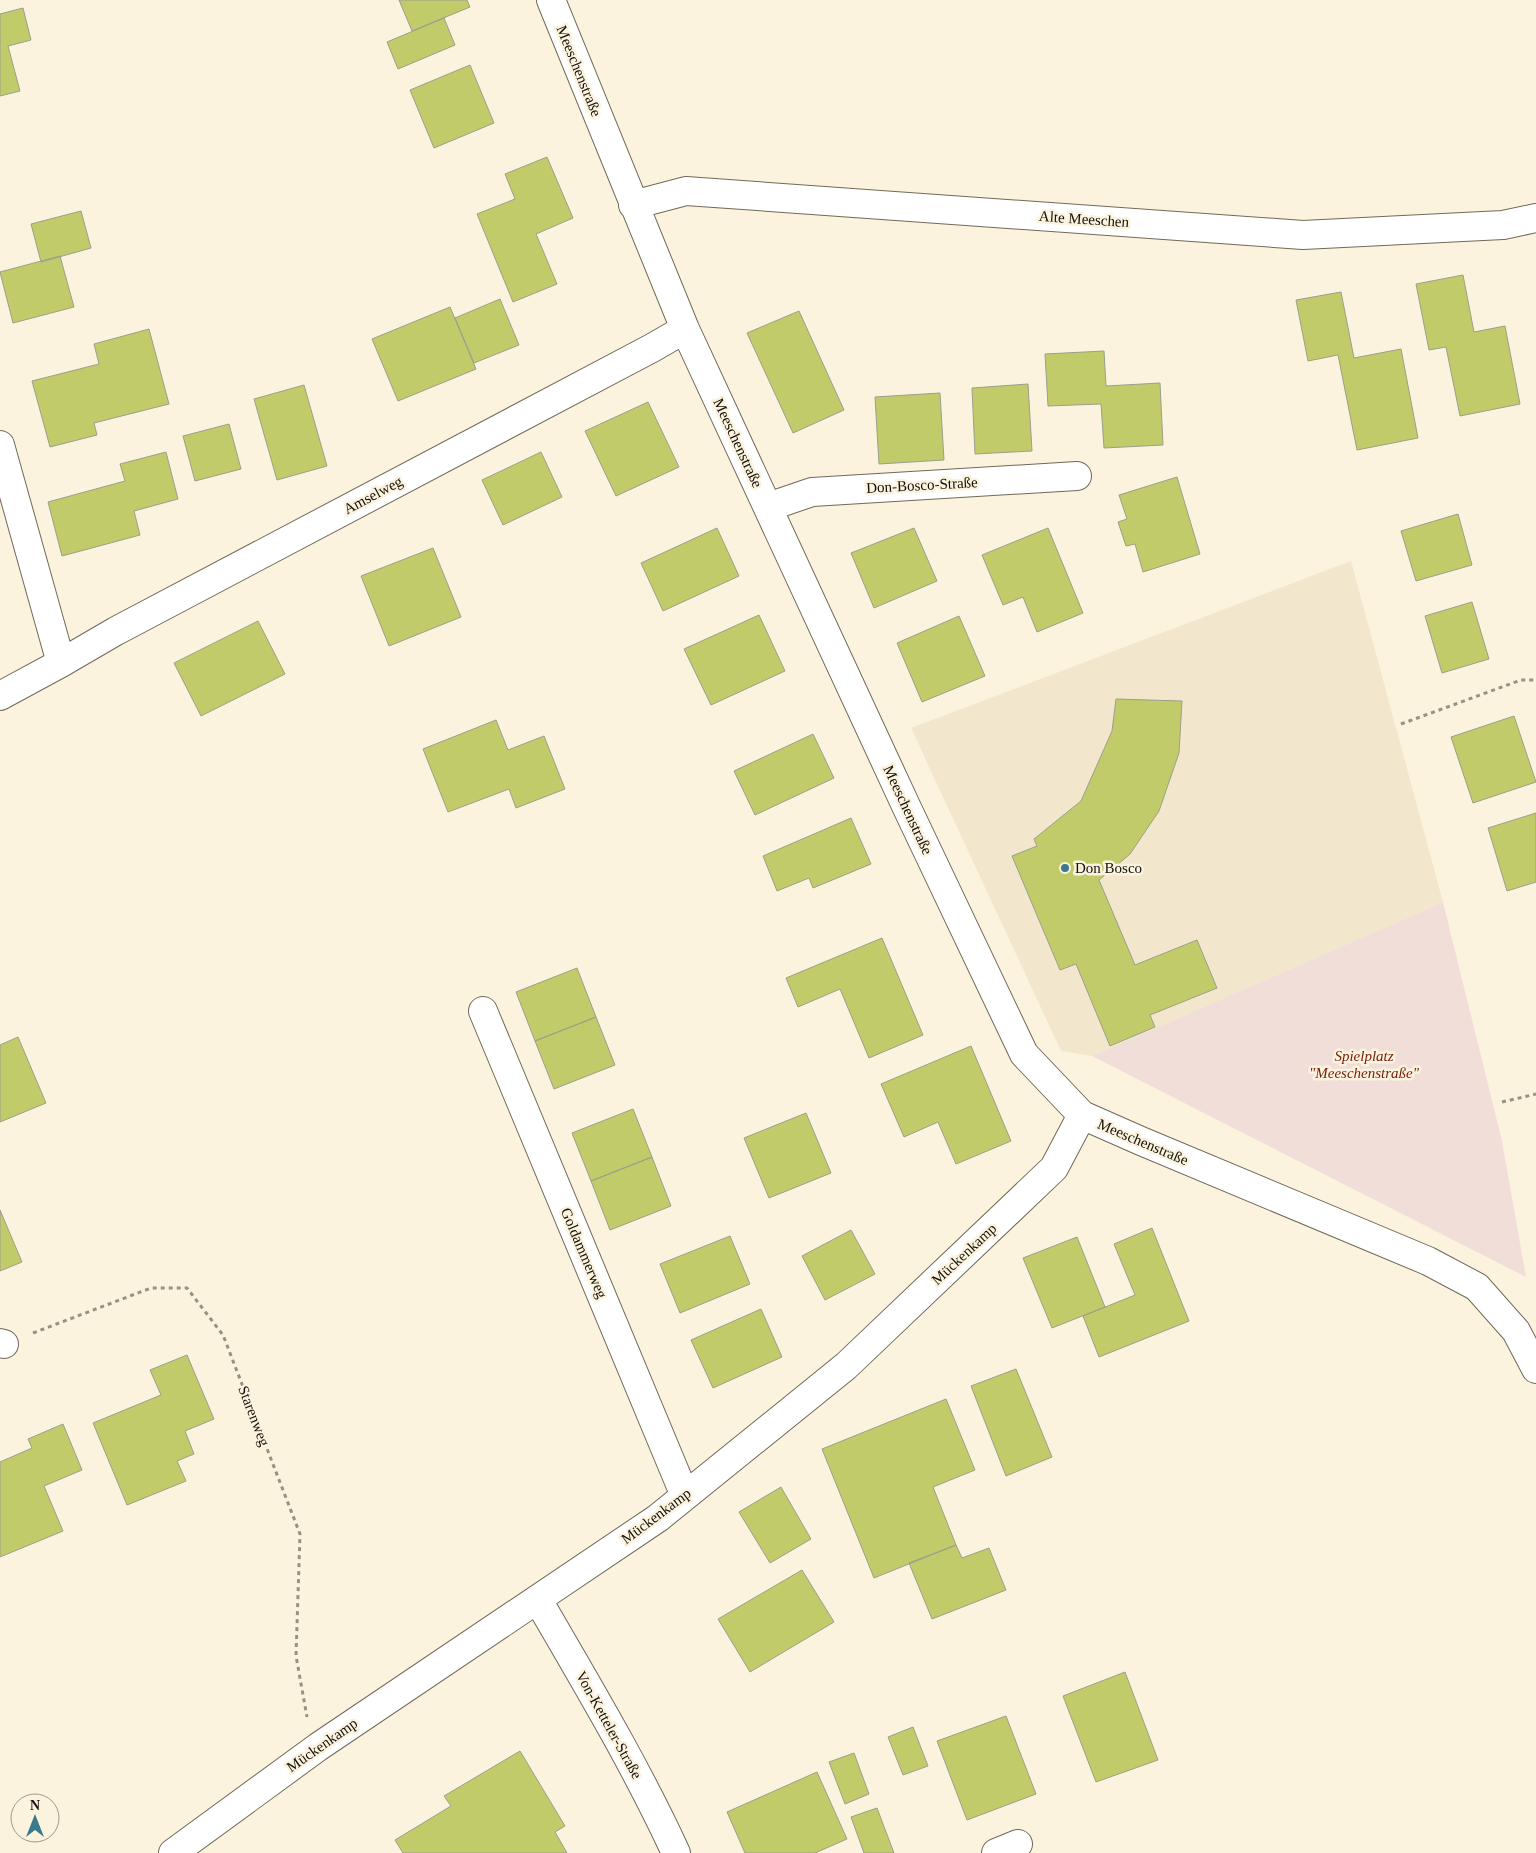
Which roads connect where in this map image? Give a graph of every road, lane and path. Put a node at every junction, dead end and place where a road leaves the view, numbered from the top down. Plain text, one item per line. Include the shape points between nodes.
1 (551, 0) edge
2 (633, 205) junction
3 (1536, 218) edge
4 (685, 329) junction
5 (0, 445) edge
6 (1077, 476) dead end
7 (768, 506) junction
8 (61, 663) junction
9 (1536, 680) edge
10 (0, 696) edge
11 (1401, 724) dead end
12 (483, 1011) dead end
13 (1536, 1094) edge
14 (1502, 1102) dead end
15 (1082, 1115) junction
16 (2, 1343) edge
17 (1536, 1369) edge
18 (685, 1496) junction
19 (538, 1600) junction
20 (318, 1747) junction
21 (173, 1853) edge
22 (676, 1853) edge

1 - 2 street, Meeschenstraße
2 - 3 street, Alte Meeschen via 686,191 1303,235 1503,225
2 - 4 street, Meeschenstraße
4 - 7 street, Meeschenstraße
4 - 8 street, Amselweg via 116,630
5 - 8 street
6 - 7 street, Don-Bosco-Straße via 812,492
7 - 15 street, Meeschenstraße via 1024,1054
8 - 10 street, Amselweg
9 - 11 path via 1521,680
12 - 18 street, Goldammerweg
13 - 14 path
15 - 17 street, Meeschenstraße via 1428,1261 1477,1287 1516,1331
15 - 18 street, Mückenkamp via 1054,1168 846,1366
16 - 20 path, Starenweg via 151,1288 187,1288 197,1300 223,1335 300,1534 296,1656 306,1715
18 - 19 street, Mückenkamp
19 - 20 street, Mückenkamp
19 - 22 street, Von-Ketteler-Straße via 635,1770
20 - 21 street, Mückenkamp

